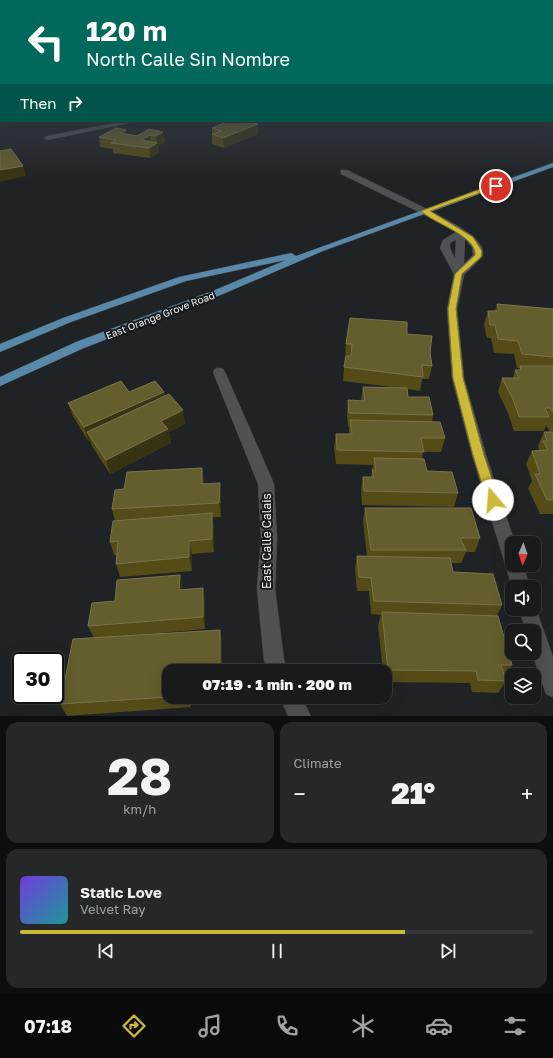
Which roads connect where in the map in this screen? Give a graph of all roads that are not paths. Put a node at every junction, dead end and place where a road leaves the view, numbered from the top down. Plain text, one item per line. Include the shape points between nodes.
1 (131, 122) edge
2 (47, 138) dead end
3 (553, 165) edge
4 (344, 172) dead end
5 (424, 211) junction
6 (461, 233) junction
7 (320, 250) junction
8 (459, 274) junction
9 (0, 348) edge
10 (219, 372) dead end
11 (0, 382) edge
12 (505, 537) edge
13 (530, 616) edge
14 (275, 664) edge
15 (553, 687) edge
16 (293, 704) edge
17 (301, 716) edge

1 - 2 street
3 - 5 main road, East Orange Grove Road
4 - 5 street
5 - 6 street
5 - 7 main road, East Orange Grove Road
6 - 8 street
6 - 8 street via 446,242 445,248
6 - 8 street via 470,238 479,251 478,256
7 - 9 main road, East Orange Grove Road via 183,279 67,320
7 - 11 main road, East Orange Grove Road via 80,345
8 - 12 street via 452,309 458,378
10 - 14 street, East Calle Calais via 266,484 269,538 266,589
13 - 15 street
16 - 17 street

